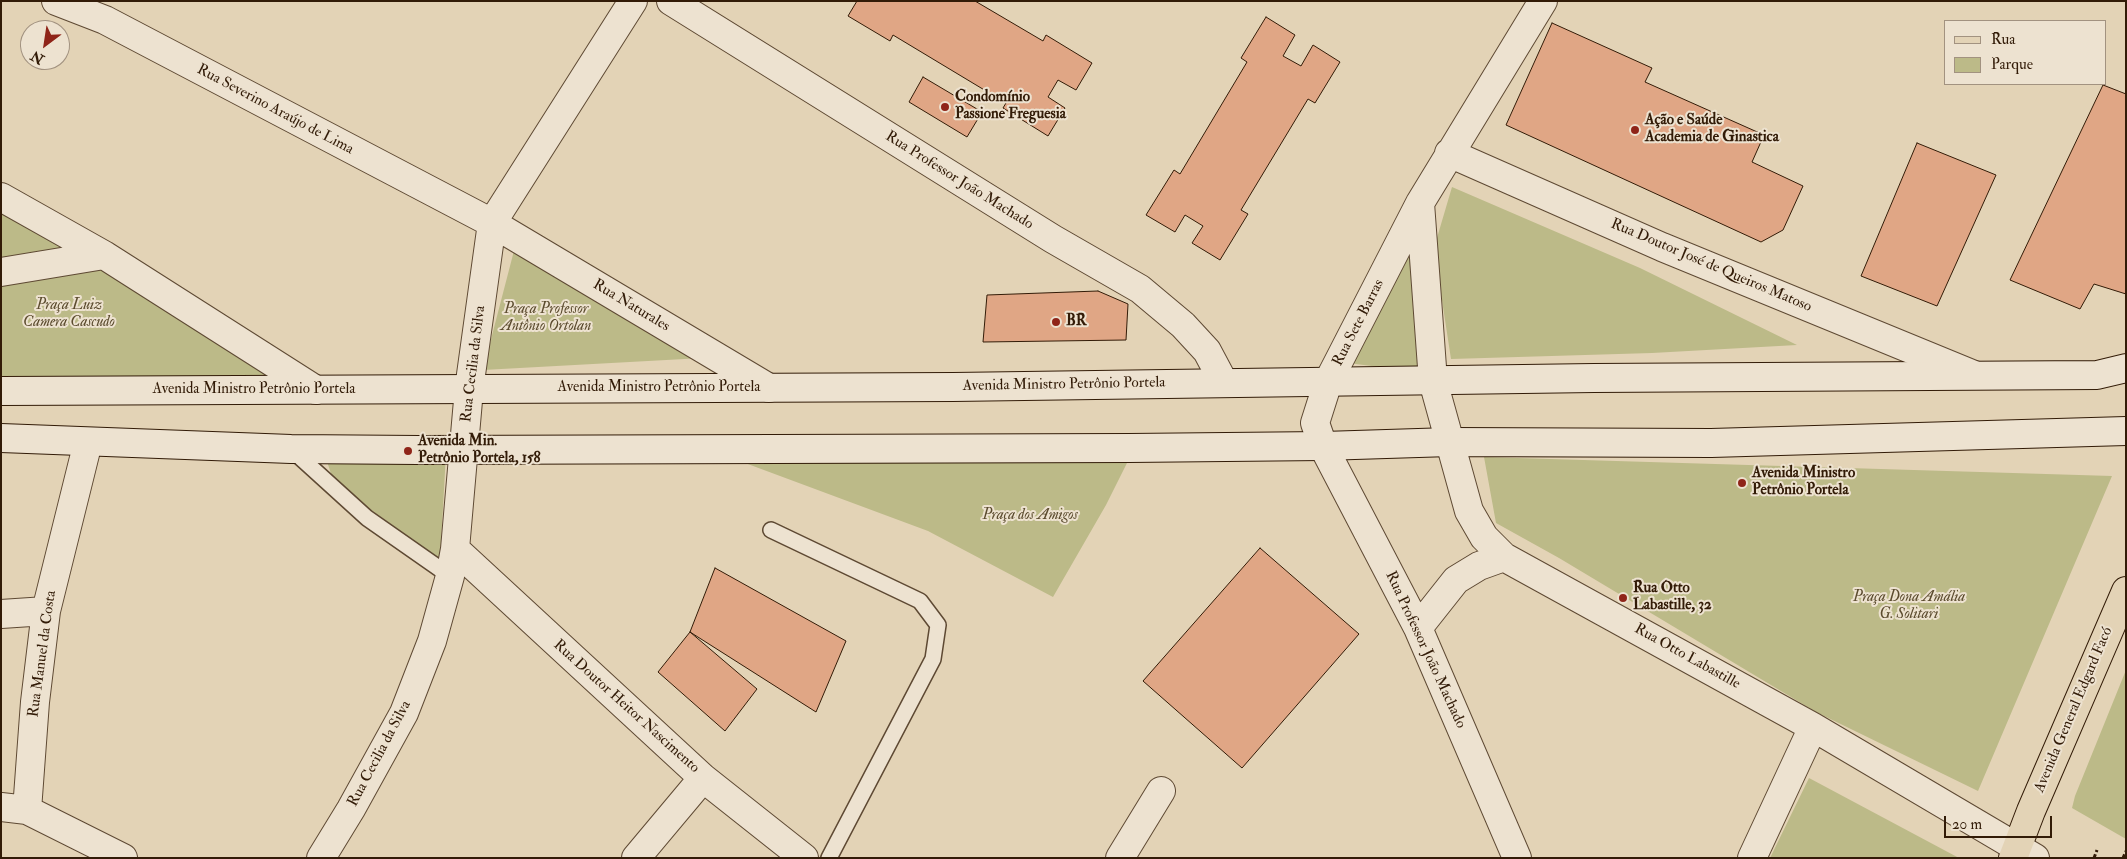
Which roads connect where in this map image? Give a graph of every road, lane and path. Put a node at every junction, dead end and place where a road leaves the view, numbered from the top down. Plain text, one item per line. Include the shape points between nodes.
1 (56, 1) edge
2 (633, 1) edge
3 (671, 1) edge
4 (1543, 1) edge
5 (1448, 153) junction
6 (1, 196) edge
7 (1420, 203) junction
8 (492, 223) junction
9 (104, 256) junction
10 (1, 272) edge
11 (2126, 368) edge
12 (1974, 374) junction
13 (1433, 381) junction
14 (1328, 382) junction
15 (1224, 383) junction
16 (769, 388) junction
17 (469, 389) junction
18 (316, 390) junction
19 (1, 391) edge
20 (2126, 431) edge
21 (1, 438) edge
22 (88, 442) junction
23 (1450, 442) junction
24 (1323, 446) junction
25 (291, 448) junction
26 (463, 450) junction
27 (771, 530) dead end
28 (455, 549) junction
29 (1504, 557) junction
30 (450, 576) junction
31 (2126, 591) edge
32 (46, 611) junction
33 (1, 614) edge
34 (1418, 628) junction
35 (1812, 727) junction
36 (703, 778) junction
37 (1162, 791) dead end
38 (14, 809) edge
39 (2097, 850) dead end
40 (2126, 851) edge
41 (2021, 854) edge
42 (123, 858) edge
43 (321, 858) edge
44 (636, 858) edge
45 (804, 858) edge
46 (829, 858) edge
47 (1120, 858) edge
48 (1517, 858) edge
49 (1752, 858) edge
50 (2094, 858) edge
51 (2123, 858) edge

1 - 8 street, Rua Severino Araújo de Lima via 105,20
2 - 8 street, Rua Cecilia da Silva
3 - 15 street, Rua Professor João Machado via 1045,234 1140,289 1183,325 1207,351
4 - 5 street, Rua Sete Barras
5 - 7 street, Rua Sete Barras
5 - 12 street, Rua Doutor José de Queiros Matoso via 1671,250
6 - 9 street
7 - 13 street
7 - 14 street, Rua Sete Barras
8 - 16 street, Rua Naturales
8 - 17 street, Rua Cecilia da Silva
9 - 10 street
9 - 18 street
11 - 12 street, Avenida Ministro Petrônio Portela via 2097,375
12 - 13 street, Avenida Ministro Petrônio Portela
13 - 14 street, Avenida Ministro Petrônio Portela
13 - 23 street, Rua Otto Labastille
14 - 15 street, Avenida Ministro Petrônio Portela
14 - 24 street, Rua Sete Barras via 1315,423
15 - 16 street, Avenida Ministro Petrônio Portela
16 - 17 street, Avenida Ministro Petrônio Portela
17 - 18 street, Avenida Ministro Petrônio Portela
17 - 26 street, Rua Cecilia da Silva
18 - 19 street, Avenida Ministro Petrônio Portela
20 - 23 street via 1711,443
21 - 22 street
22 - 25 street
22 - 32 street, Rua Manuel da Costa
23 - 24 street
23 - 29 street, Rua Otto Labastille via 1469,511 1484,537
24 - 26 street
24 - 34 street, Rua Professor João Machado
25 - 26 street
25 - 30 lane via 367,518
26 - 28 street, Rua Cecilia da Silva
27 - 46 lane via 920,601 938,625 933,659
28 - 30 street, Rua Cecilia da Silva
28 - 36 street, Rua Doutor Heitor Nascimento
29 - 34 street via 1479,566 1456,580
29 - 35 street, Rua Otto Labastille
30 - 43 street, Rua Cecilia da Silva via 432,641 404,714
31 - 41 main road, Avenida General Edgard Facó
32 - 33 street
32 - 38 street, Rua Manuel da Costa via 35,702
34 - 48 street, Rua Professor João Machado
35 - 41 street, Rua Otto Labastille
35 - 49 street
36 - 44 street
36 - 45 street, Rua Doutor Heitor Nascimento
37 - 47 street
38 - 42 street
39 - 50 path
40 - 51 path

